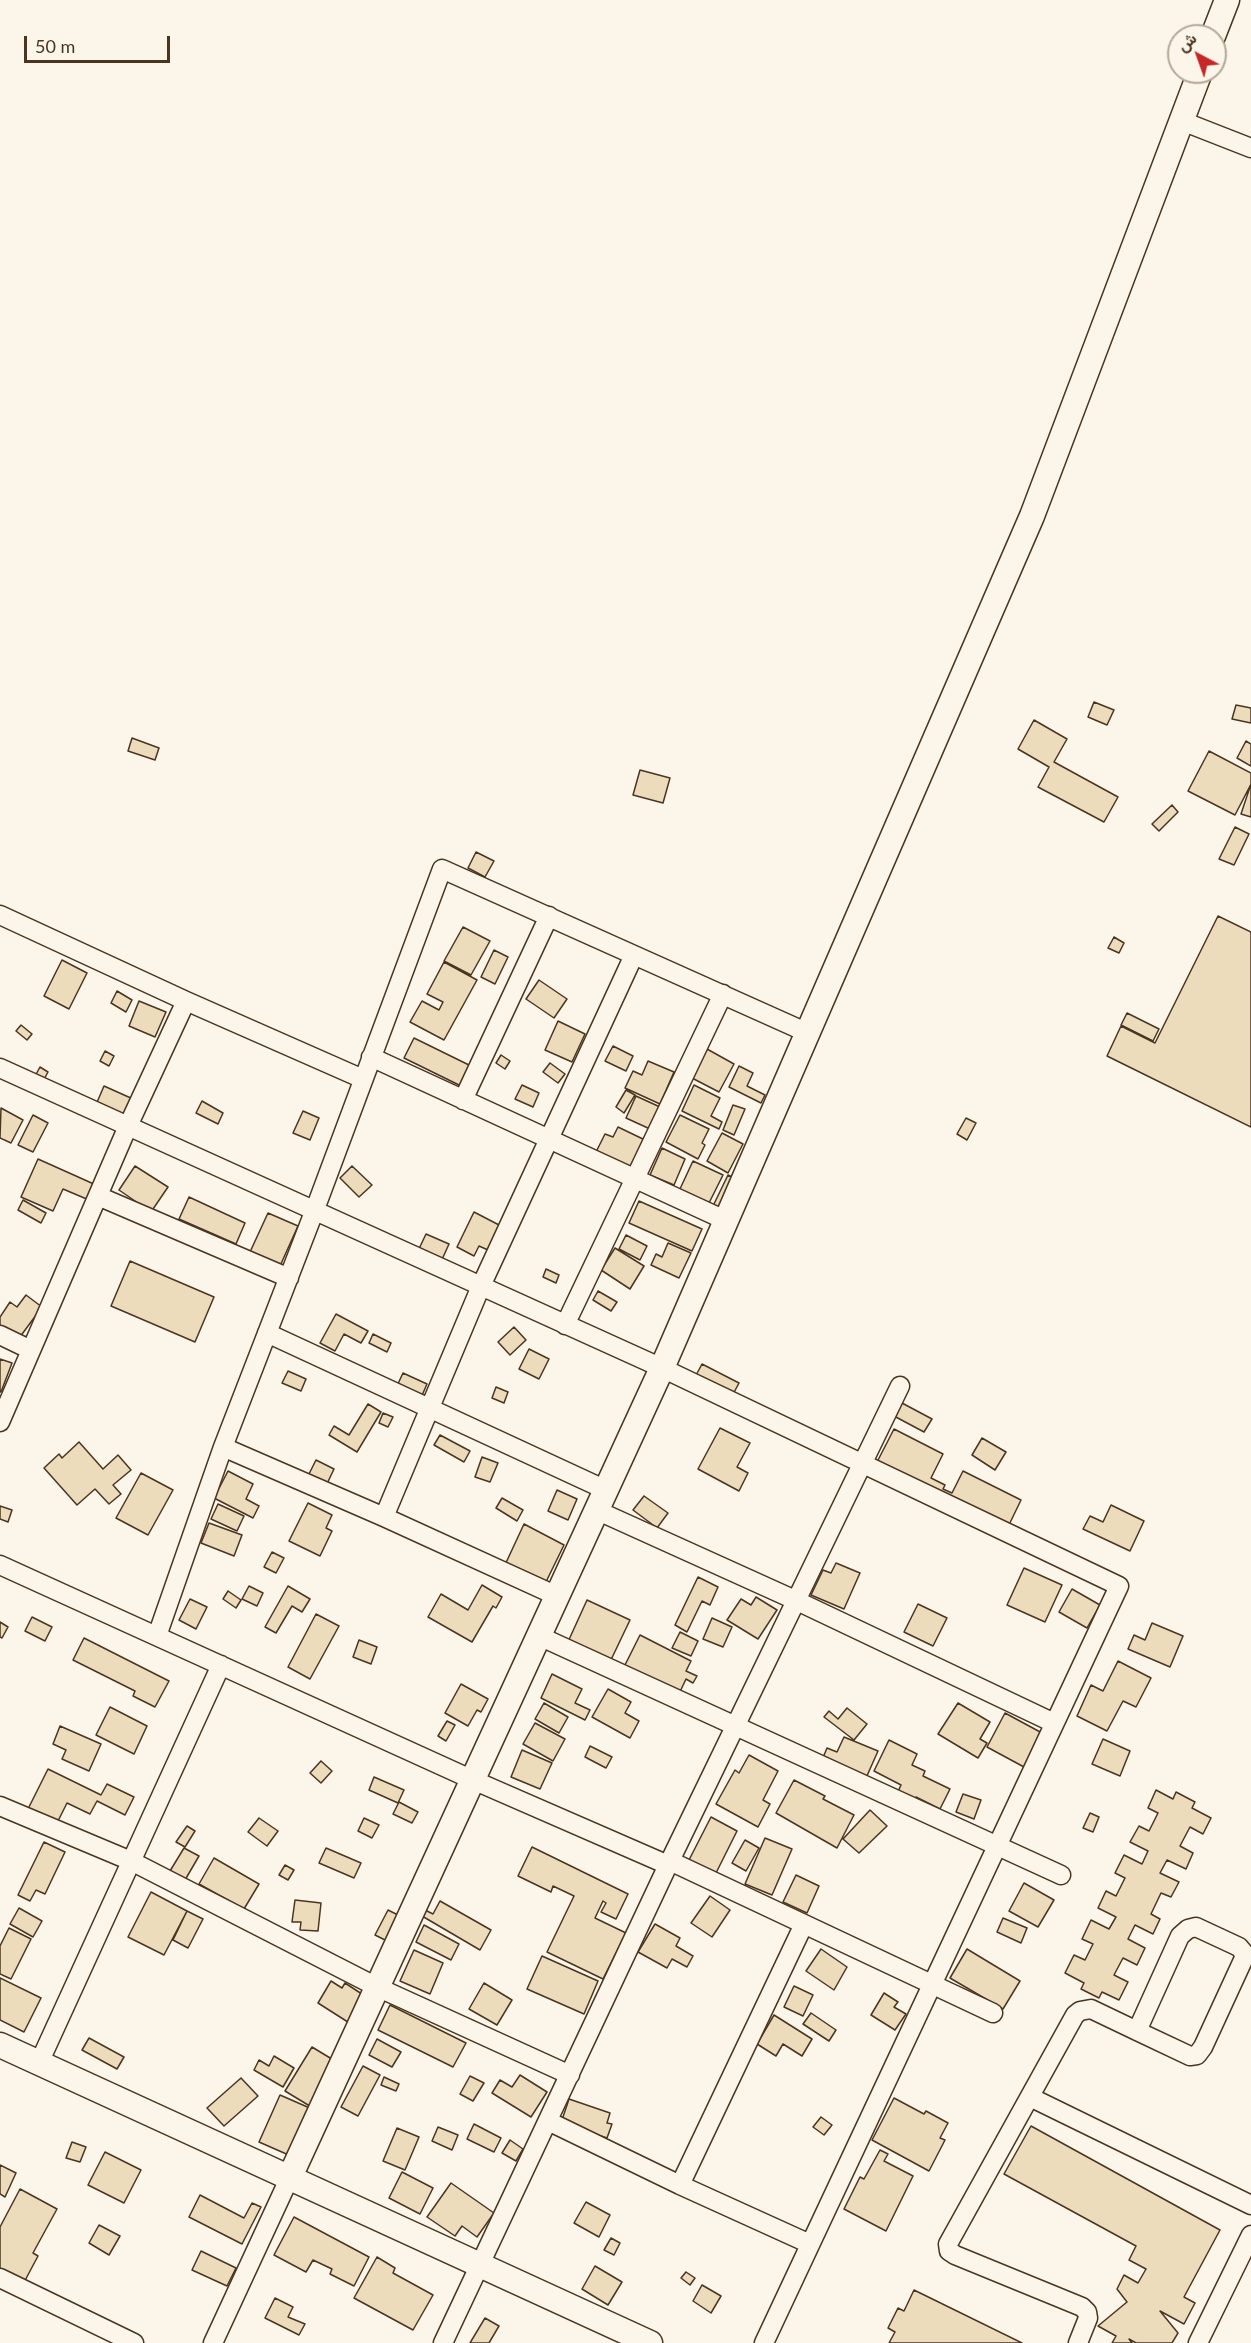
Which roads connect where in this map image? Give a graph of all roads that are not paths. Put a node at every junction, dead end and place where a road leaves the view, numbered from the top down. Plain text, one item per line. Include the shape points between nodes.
1 (1227, 0) edge
2 (1218, 24) edge
3 (1196, 84) edge
4 (1182, 121) junction
5 (1251, 148) edge
6 (0, 915) edge
7 (549, 916) junction
8 (634, 955) junction
9 (723, 994) junction
10 (186, 1001) junction
11 (808, 1033) junction
12 (371, 1057) junction
13 (0, 1068) edge
14 (363, 1079) junction
15 (463, 1100) junction
16 (128, 1126) junction
17 (549, 1139) junction
18 (636, 1179) junction
19 (98, 1196) junction
20 (314, 1212) junction
21 (727, 1221) junction
22 (289, 1278) junction
23 (481, 1287) junction
24 (566, 1325) junction
25 (267, 1333) junction
26 (0, 1335) edge
27 (31, 1350) junction
28 (662, 1368) junction
29 (900, 1386) dead end
30 (430, 1408) junction
31 (0, 1422) edge
32 (223, 1447) junction
33 (862, 1463) junction
34 (601, 1500) junction
35 (384, 1517) junction
36 (0, 1565) edge
37 (557, 1596) junction
38 (795, 1600) junction
39 (157, 1636) junction
40 (539, 1636) junction
41 (221, 1665) junction
42 (1054, 1723) junction
43 (735, 1725) junction
44 (473, 1780) junction
45 (0, 1806) edge
46 (997, 1847) junction
47 (131, 1861) junction
48 (669, 1863) junction
49 (1061, 1875) dead end
50 (804, 1924) junction
51 (932, 1984) junction
52 (377, 1987) junction
53 (993, 2013) dead end
54 (1137, 2031) junction
55 (0, 2045) edge
56 (39, 2063) junction
57 (570, 2075) junction
58 (1030, 2097) junction
59 (548, 2121) junction
60 (289, 2179) junction
61 (680, 2185) junction
62 (1251, 2205) edge
63 (1251, 2235) edge
64 (810, 2244) junction
65 (478, 2265) junction
66 (0, 2278) edge
67 (134, 2343) edge
68 (213, 2343) edge
69 (443, 2343) edge
70 (650, 2343) edge
71 (764, 2343) edge
72 (1078, 2343) edge
73 (1198, 2343) edge

1 - 2 main road
3 - 4 main road
4 - 5 street
4 - 11 main road via 1032,516
6 - 10 street
7 - 8 street
7 - 12 street via 442,869
7 - 15 street
8 - 9 street
8 - 17 street
9 - 11 street
9 - 18 street
10 - 14 street
10 - 16 street
11 - 21 main road
12 - 14 street
12 - 15 street
13 - 16 street
14 - 20 street
15 - 17 street
16 - 19 street
16 - 20 street
17 - 18 street
17 - 23 street
18 - 21 street
18 - 24 street
19 - 22 street
19 - 27 street
20 - 22 street
20 - 23 street
21 - 28 main road
22 - 25 street
23 - 24 street
23 - 30 street
24 - 28 street
25 - 30 street
25 - 32 street
26 - 27 street
27 - 31 street
28 - 33 street
28 - 34 main road
29 - 33 street
30 - 34 street
30 - 35 street
32 - 35 street
32 - 39 street
33 - 38 street
33 - 42 street via 1119,1586
34 - 37 main road
34 - 38 street
35 - 37 street
36 - 39 street
37 - 40 main road
38 - 42 street
38 - 43 street
39 - 41 street
40 - 43 street
40 - 44 main road
41 - 44 street
41 - 47 street
42 - 46 street
43 - 46 street
43 - 48 street
44 - 48 street
44 - 52 main road
45 - 47 street
46 - 49 street
46 - 51 street
47 - 52 street
47 - 56 street
48 - 50 street
48 - 57 street
50 - 51 street
50 - 61 street
51 - 53 street
51 - 64 street
52 - 57 street
52 - 60 main road
54 - 54 street via 1190,2056 1197,2055 1244,1953 1196,1927 1188,1929 1180,1936
54 - 58 street via 1090,2009 1080,2011
55 - 56 main road
56 - 60 main road
57 - 59 street
58 - 62 street
58 - 72 street via 948,2244 949,2251 1082,2307 1088,2318
59 - 61 street
59 - 65 street
60 - 65 main road
60 - 68 street
61 - 64 street
63 - 73 street
64 - 71 street
65 - 69 street
65 - 70 main road
66 - 67 street

